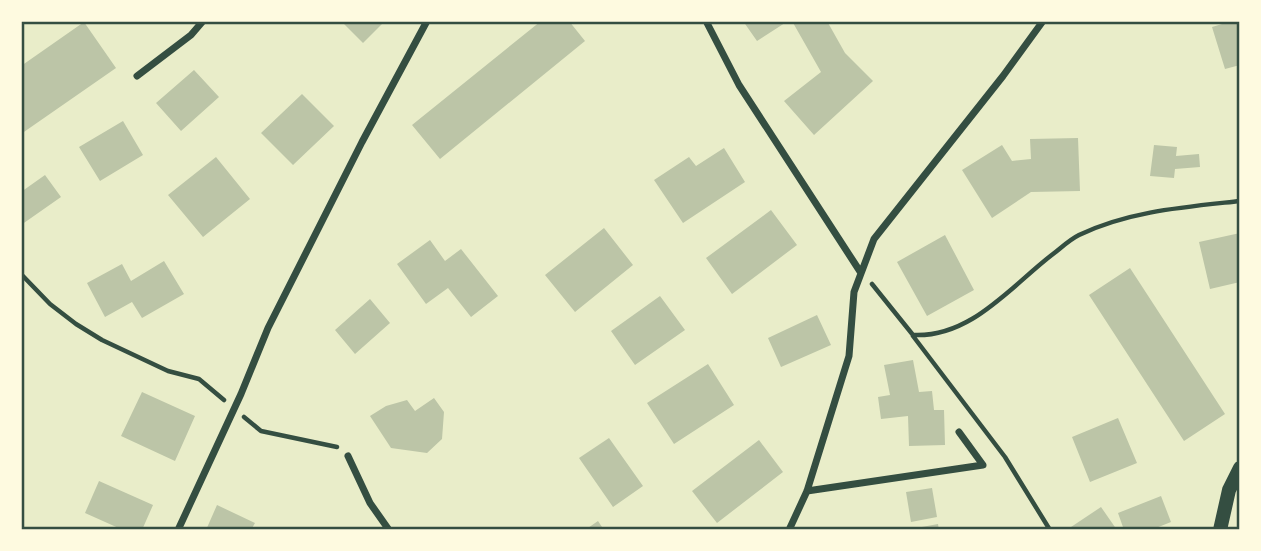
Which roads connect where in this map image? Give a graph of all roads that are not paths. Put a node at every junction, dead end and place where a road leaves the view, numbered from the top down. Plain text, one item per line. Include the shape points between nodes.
1 (203, 21) edge
2 (427, 21) edge
3 (706, 21) edge
4 (1043, 21) edge
5 (137, 76) dead end
6 (861, 272) junction
7 (959, 432) dead end
8 (348, 456) road end
9 (1240, 468) edge
10 (807, 491) junction
11 (178, 530) edge
12 (389, 530) edge
13 (789, 530) edge
14 (1220, 530) edge

1 - 5 street
2 - 11 street via 274,316
3 - 6 street via 739,85
4 - 6 street via 874,239
6 - 10 street via 854,292 849,356
7 - 10 street via 982,466
8 - 12 street via 370,503
9 - 14 main road via 1229,490
10 - 13 street

